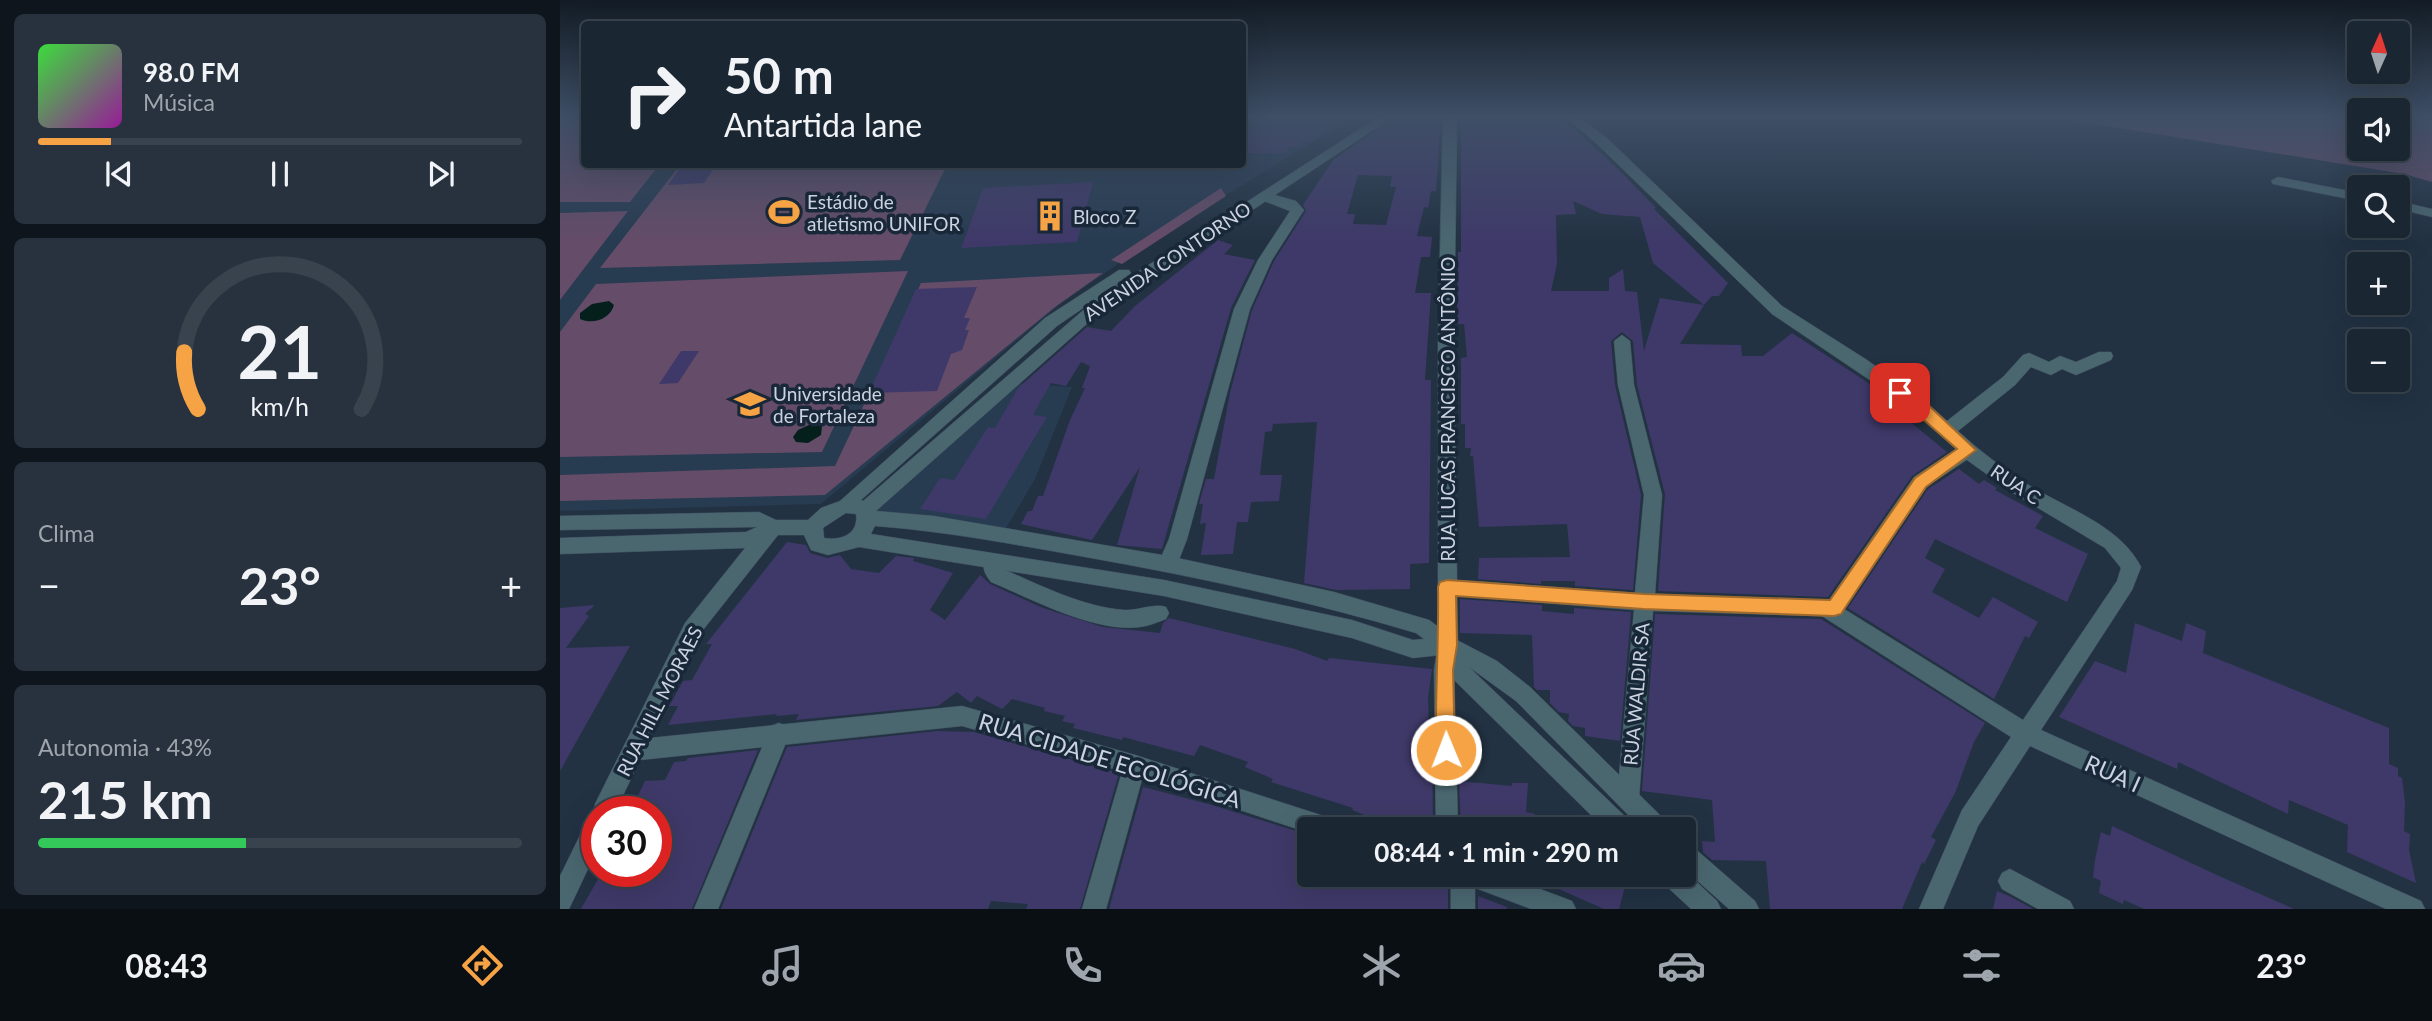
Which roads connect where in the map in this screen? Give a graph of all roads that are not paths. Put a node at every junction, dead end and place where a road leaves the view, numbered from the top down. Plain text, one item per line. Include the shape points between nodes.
1 (1305, 157) edge
2 (1323, 157) edge
3 (1450, 157) edge
4 (1619, 157) edge
5 (2278, 181) dead end
6 (2347, 195) edge
7 (1264, 196) junction
8 (2410, 208) edge
9 (2432, 213) edge
10 (1622, 341) dead end
11 (2105, 356) dead end
12 (1948, 430) junction
13 (1968, 450) junction
14 (846, 506) junction
15 (867, 514) junction
16 (560, 523) edge
17 (773, 527) junction
18 (814, 528) junction
19 (856, 539) junction
20 (560, 546) edge
21 (993, 562) dead end
22 (1168, 564) junction
23 (1447, 587) junction
24 (1644, 602) junction
25 (1827, 609) junction
26 (1159, 613) dead end
27 (1448, 645) junction
28 (779, 733) junction
29 (2024, 733) junction
30 (633, 750) junction
31 (1135, 765) junction
32 (611, 796) edge
33 (1628, 798) junction
34 (1447, 817) edge
35 (1610, 817) edge
36 (1646, 817) edge
37 (1297, 818) edge
38 (581, 858) edge
39 (1696, 864) edge
40 (2010, 881) dead end
41 (1463, 887) edge
42 (1503, 887) edge
43 (1684, 887) edge
44 (560, 901) edge
45 (706, 909) edge
46 (1094, 909) edge
47 (1463, 909) edge
48 (1564, 909) edge
49 (1709, 909) edge
50 (1747, 909) edge
51 (1930, 909) edge
52 (2062, 909) edge
53 (2413, 909) edge

1 - 14 street, AVENIDA CONTORNO via 1051,322
2 - 7 street, AVENIDA CONTORNO
3 - 23 street, RUA LUCAS FRANCISCO ANTÔNIO
4 - 12 street, RUA C via 1777,310 1861,364
5 - 6 street
7 - 15 street, AVENIDA CONTORNO via 1086,314
7 - 22 street via 1297,210 1265,260 1242,309
8 - 9 street
10 - 24 street, RUA WALDIR SA via 1626,385 1653,495
11 - 12 street via 2077,369 2060,362 2050,368 2029,359
12 - 13 street, RUA C
13 - 25 street via 1920,482 1845,594 1834,608
13 - 29 street, RUA C via 2019,488 2112,543 2131,567 2125,584
14 - 15 street via 857,506
14 - 18 street via 822,517
15 - 19 street via 867,527
15 - 22 street
16 - 17 street via 758,519
17 - 18 street
17 - 20 street via 749,540
17 - 30 street, RUA HILL MORAES via 692,629
18 - 19 street via 815,543 824,548
19 - 27 street via 1164,588 1352,629 1413,649
21 - 26 street via 998,576 1057,601 1138,620
22 - 27 street via 1359,607 1422,626
23 - 24 street
23 - 27 street, RUA LUCAS FRANCISCO ANTÔNIO
24 - 25 street
24 - 33 street, RUA WALDIR SA
25 - 29 street, RUA I
27 - 33 street via 1490,668 1523,694
27 - 34 street, RUA LUCAS FRANCISCO ANTÔNIO via 1444,670
27 - 35 street via 1456,668
28 - 30 street, RUA CIDADE ECOLÓGICA
28 - 31 street, RUA CIDADE ECOLÓGICA via 962,716
28 - 45 street
29 - 51 street, RUA C via 1970,818
29 - 53 street, RUA I
30 - 32 street, RUA HILL MORAES
31 - 37 street, RUA CIDADE ECOLÓGICA
31 - 46 street
33 - 36 street
38 - 44 street
39 - 50 street
40 - 52 street
41 - 47 street
42 - 48 street
43 - 49 street

